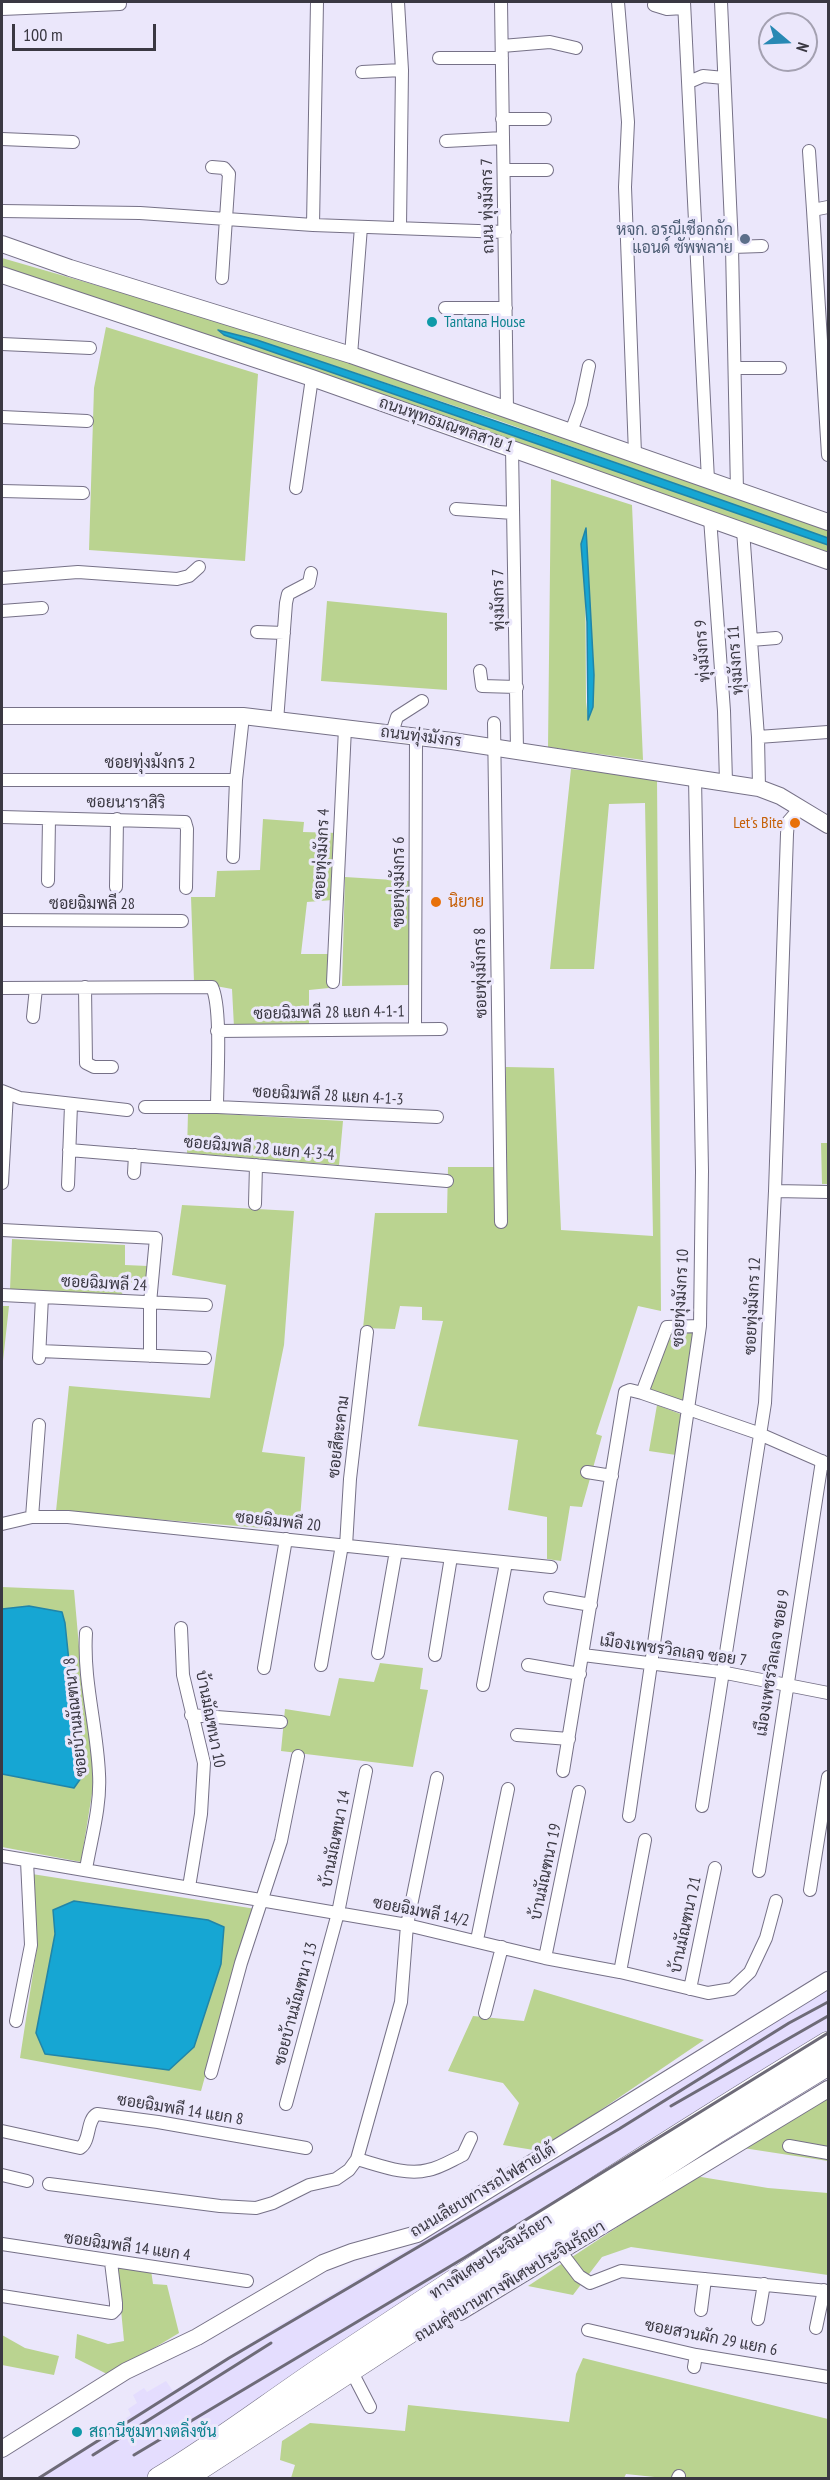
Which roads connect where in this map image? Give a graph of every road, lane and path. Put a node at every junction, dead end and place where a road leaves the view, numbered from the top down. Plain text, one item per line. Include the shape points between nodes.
1 (317, 2) edge
2 (398, 2) edge
3 (501, 2) edge
4 (618, 2) edge
5 (721, 2) edge
6 (120, 4) dead end
7 (654, 5) dead end
8 (684, 5) edge
9 (2, 9) edge
10 (576, 48) dead end
11 (502, 52) junction
12 (439, 58) dead end
13 (402, 70) junction
14 (362, 72) dead end
15 (724, 78) junction
16 (689, 82) junction
17 (502, 119) junction
18 (545, 119) dead end
19 (503, 138) junction
20 (2, 139) edge
21 (446, 141) dead end
22 (73, 142) dead end
23 (809, 151) dead end
24 (212, 167) dead end
25 (504, 170) junction
26 (547, 170) dead end
27 (828, 207) edge
28 (813, 210) junction
29 (2, 211) edge
30 (228, 219) junction
31 (313, 225) junction
32 (361, 227) junction
33 (400, 227) junction
34 (505, 232) junction
35 (2, 244) edge
36 (762, 246) dead end
37 (732, 247) junction
38 (2, 252) edge
39 (70, 268) junction
40 (2, 275) edge
41 (222, 278) dead end
42 (2, 285) edge
43 (61, 296) junction
44 (445, 308) dead end
45 (506, 308) junction
46 (2, 344) edge
47 (90, 348) dead end
48 (351, 355) junction
49 (588, 366) dead end
50 (735, 368) junction
51 (780, 368) dead end
52 (312, 378) junction
53 (507, 409) junction
54 (2, 417) edge
55 (87, 421) dead end
56 (571, 432) junction
57 (512, 448) junction
58 (635, 454) junction
59 (828, 455) edge
60 (708, 480) junction
61 (296, 488) dead end
62 (2, 490) edge
63 (737, 491) junction
64 (83, 492) dead end
65 (456, 509) dead end
66 (513, 513) junction
67 (710, 518) junction
68 (828, 522) edge
69 (743, 530) junction
70 (828, 561) edge
71 (199, 567) dead end
72 (311, 573) dead end
73 (2, 578) edge
74 (42, 608) dead end
75 (2, 611) edge
76 (257, 632) dead end
77 (284, 633) junction
78 (777, 638) dead end
79 (751, 640) junction
80 (480, 671) dead end
81 (517, 687) junction
82 (422, 701) dead end
83 (2, 716) edge
84 (243, 716) junction
85 (277, 721) junction
86 (494, 723) dead end
87 (345, 728) junction
88 (828, 732) edge
89 (392, 734) junction
90 (416, 736) junction
91 (758, 737) junction
92 (495, 747) junction
93 (517, 750) junction
94 (695, 777) junction
95 (2, 780) edge
96 (236, 780) junction
97 (726, 782) junction
98 (759, 788) junction
99 (801, 807) junction
100 (2, 818) edge
101 (49, 819) junction
102 (117, 819) junction
103 (828, 825) edge
104 (233, 857) dead end
105 (48, 881) dead end
106 (116, 887) dead end
107 (186, 888) dead end
108 (2, 920) edge
109 (182, 921) dead end
110 (333, 982) dead end
111 (85, 987) junction
112 (2, 988) edge
113 (36, 988) junction
114 (33, 1017) dead end
115 (415, 1028) junction
116 (441, 1029) dead end
117 (217, 1031) junction
118 (112, 1067) dead end
119 (4, 1092) edge
120 (71, 1105) junction
121 (145, 1107) dead end
122 (217, 1107) junction
123 (127, 1110) dead end
124 (437, 1117) dead end
125 (69, 1150) junction
126 (135, 1155) junction
127 (256, 1165) junction
128 (134, 1173) dead end
129 (447, 1180) dead end
130 (2, 1183) edge
131 (68, 1185) dead end
132 (775, 1191) junction
133 (828, 1192) edge
134 (255, 1204) dead end
135 (501, 1222) dead end
136 (2, 1230) edge
137 (2, 1295) edge
138 (42, 1297) junction
139 (150, 1302) junction
140 (206, 1305) dead end
141 (699, 1326) junction
142 (367, 1332) dead end
143 (150, 1356) junction
144 (205, 1358) dead end
145 (642, 1393) junction
146 (687, 1410) junction
147 (39, 1425) dead end
148 (761, 1435) junction
149 (825, 1462) edge
150 (587, 1472) dead end
151 (612, 1476) junction
152 (32, 1517) junction
153 (2, 1524) edge
154 (286, 1539) junction
155 (344, 1546) junction
156 (396, 1551) junction
157 (451, 1557) junction
158 (506, 1563) junction
159 (551, 1568) dead end
160 (550, 1598) dead end
161 (591, 1605) junction
162 (181, 1629) dead end
163 (86, 1633) dead end
164 (378, 1653) dead end
165 (435, 1655) dead end
166 (583, 1655) junction
167 (649, 1664) junction
168 (321, 1665) dead end
169 (528, 1665) dead end
170 (264, 1668) dead end
171 (722, 1672) junction
172 (580, 1674) junction
173 (483, 1685) dead end
174 (786, 1685) junction
175 (828, 1693) edge
176 (191, 1715) junction
177 (281, 1722) dead end
178 (518, 1735) dead end
179 (569, 1739) junction
180 (298, 1756) dead end
181 (366, 1771) dead end
182 (563, 1771) dead end
183 (828, 1777) edge
184 (437, 1778) dead end
185 (508, 1789) dead end
186 (579, 1792) dead end
187 (702, 1806) dead end
188 (629, 1816) dead end
189 (645, 1840) dead end
190 (823, 1843) edge
191 (2, 1856) edge
192 (27, 1861) junction
193 (715, 1868) dead end
194 (86, 1869) junction
195 (759, 1871) dead end
196 (189, 1887) junction
197 (810, 1890) dead end
198 (262, 1900) junction
199 (776, 1901) dead end
200 (338, 1913) junction
201 (407, 1925) junction
202 (477, 1940) junction
203 (502, 1947) junction
204 (545, 1958) junction
205 (620, 1971) junction
206 (828, 1980) edge
207 (690, 1989) junction
208 (485, 2013) dead end
209 (16, 2021) dead end
210 (828, 2042) edge
211 (828, 2065) edge
212 (212, 2073) dead end
213 (828, 2089) edge
214 (286, 2104) dead end
215 (2, 2131) edge
216 (471, 2139) dead end
217 (789, 2146) dead end
218 (306, 2148) dead end
219 (828, 2153) edge
220 (357, 2159) junction
221 (2, 2175) edge
222 (27, 2181) dead end
223 (49, 2184) dead end
224 (2, 2244) edge
225 (560, 2251) junction
226 (111, 2262) junction
227 (705, 2278) junction
228 (247, 2281) dead end
229 (764, 2284) junction
230 (826, 2291) edge
231 (2, 2296) edge
232 (701, 2310) dead end
233 (758, 2319) dead end
234 (816, 2328) dead end
235 (588, 2330) dead end
236 (828, 2377) edge
237 (355, 2378) junction
238 (370, 2407) dead end
239 (2, 2449) edge
240 (158, 2478) edge
241 (186, 2478) edge
242 (195, 2478) edge

1 - 31 street
2 - 13 street
3 - 11 street, ถนน ทุ่งมังกร 7
4 - 58 street via 628,122 625,187
5 - 15 street
6 - 9 street
7 - 8 street via 667,9
8 - 16 street
10 - 11 street via 550,42
11 - 12 street
11 - 17 street, ถนน ทุ่งมังกร 7
13 - 14 street
13 - 33 street
15 - 16 street via 703,76
15 - 37 street
16 - 60 street
17 - 18 street
17 - 19 street, ถนน ทุ่งมังกร 7
19 - 21 street
19 - 25 street, ถนน ทุ่งมังกร 7
20 - 22 street
23 - 28 street
24 - 30 street via 224,168 229,174
25 - 26 street
25 - 34 street, ถนน ทุ่งมังกร 7
27 - 28 street
28 - 59 street
29 - 30 street
30 - 31 street
30 - 41 street
31 - 32 street
32 - 33 street
32 - 48 street
33 - 34 street
34 - 45 street, ถนน ทุ่งมังกร 7
35 - 39 main road
36 - 37 street
37 - 50 street
38 - 39 main road
39 - 48 main road
40 - 43 main road, ถนนพุทธมณฑลสาย 1
42 - 43 main road, ถนนพุทธมณฑลสาย 1
43 - 52 main road, ถนนพุทธมณฑลสาย 1
44 - 45 street
45 - 53 street, ถนน ทุ่งมังกร 7
46 - 47 street
48 - 53 main road
49 - 56 street
50 - 51 street
50 - 63 street
52 - 57 main road, ถนนพุทธมณฑลสาย 1
52 - 61 street
53 - 56 main road
54 - 55 street
56 - 58 main road
57 - 66 street, ทุ่งมังกร 7
57 - 67 main road, ถนนพุทธมณฑลสาย 1
58 - 60 main road
60 - 63 main road
62 - 64 street
63 - 68 main road
65 - 66 street
66 - 81 street, ทุ่งมังกร 7
67 - 69 main road, ถนนพุทธมณฑลสาย 1
67 - 97 street, ทุ่งมังกร 9
69 - 70 main road, ถนนพุทธมณฑลสาย 1
69 - 79 street, ทุ่งมังกร 11
71 - 73 street via 189,576 177,579 78,572
72 - 77 street via 306,586 288,594
74 - 75 street
76 - 77 street
77 - 85 street
78 - 79 street
79 - 91 street, ทุ่งมังกร 11
80 - 81 street via 482,686
81 - 93 street, ทุ่งมังกร 7
82 - 89 street via 397,717
83 - 84 main road, ถนนทุ่งมังกร
84 - 85 main road, ถนนทุ่งมังกร
84 - 96 street
85 - 87 main road, ถนนทุ่งมังกร
86 - 92 street, ซอยทุ่งมังกร 8
87 - 89 main road, ถนนทุ่งมังกร
87 - 110 street, ซอยทุ่งมังกร 4
88 - 91 street
89 - 90 main road, ถนนทุ่งมังกร
90 - 92 main road, ถนนทุ่งมังกร
90 - 115 street, ซอยทุ่งมังกร 6
91 - 98 street, ทุ่งมังกร 11
92 - 93 main road, ถนนทุ่งมังกร
92 - 135 street, ซอยทุ่งมังกร 8
93 - 94 main road, ถนนทุ่งมังกร
94 - 97 main road, ถนนทุ่งมังกร
94 - 141 street, ซอยทุ่งมังกร 10 via 702,1171
95 - 96 street, ซอยทุ่งมังกร 2
96 - 104 street
97 - 98 main road, ถนนทุ่งมังกร
98 - 99 main road, ถนนทุ่งมังกร
99 - 103 main road, ถนนทุ่งมังกร
99 - 132 street, ซอยทุ่งมังกร 12 via 788,822 786,834
100 - 101 street, ซอยนาราสิริ
101 - 102 street, ซอยนาราสิริ
101 - 105 street
102 - 106 street
102 - 107 street, ซอยนาราสิริ via 184,822
108 - 109 street, ซอยฉิมพลี 28
111 - 113 street
111 - 117 street via 212,987
111 - 118 street via 86,1063
112 - 113 street
113 - 114 street
115 - 116 street, ซอยฉิมพลี 28 แยก 4-1-1
115 - 117 street, ซอยฉิมพลี 28 แยก 4-1-1
117 - 122 street
119 - 120 street
119 - 130 street
120 - 123 street
120 - 125 street
121 - 122 street, ซอยฉิมพลี 28 แยก 4-1-3
122 - 124 street, ซอยฉิมพลี 28 แยก 4-1-3
125 - 126 street, ซอยฉิมพลี 28 แยก 4-3-4
125 - 131 street
126 - 127 street, ซอยฉิมพลี 28 แยก 4-3-4
126 - 128 street
127 - 129 street, ซอยฉิมพลี 28 แยก 4-3-4
127 - 134 street
132 - 133 street
132 - 148 street, ซอยทุ่งมังกร 12
136 - 139 street via 156,1238
137 - 138 street, ซอยฉิมพลี 24
138 - 139 street, ซอยฉิมพลี 24
138 - 143 street via 39,1355
139 - 140 street, ซอยฉิมพลี 24
139 - 143 street
141 - 145 street via 667,1327
141 - 146 street, ซอยทุ่งมังกร 10
142 - 155 street, ซอยสีตะคาม
143 - 144 street
145 - 146 street
145 - 151 street via 625,1392
146 - 148 street
146 - 167 street, ซอยทุ่งมังกร 10
147 - 152 street
148 - 149 street
148 - 171 street, ซอยทุ่งมังกร 12
149 - 174 street, เมืองเพชรวิลเลจ ซอย 9
150 - 151 street
151 - 161 street
152 - 153 street, ซอยฉิมพลี 20
152 - 154 street, ซอยฉิมพลี 20 via 68,1517
154 - 155 street, ซอยฉิมพลี 20
154 - 170 street
155 - 156 street, ซอยฉิมพลี 20
155 - 168 street, ซอยสีตะคาม
156 - 157 street, ซอยฉิมพลี 20
156 - 164 street
157 - 158 street, ซอยฉิมพลี 20
157 - 165 street
158 - 159 street, ซอยฉิมพลี 20
158 - 173 street
160 - 161 street
161 - 166 street
162 - 176 street, บ้านมัณฑนา 10 via 183,1675
163 - 194 street, ซอยบ้านมัณฑนา 8 via 85,1674 99,1773
166 - 167 street, เมืองเพชรวิลเลจ ซอย 7
166 - 172 street
167 - 171 street, เมืองเพชรวิลเลจ ซอย 7
167 - 188 street, ซอยทุ่งมังกร 10
169 - 172 street
171 - 174 street, เมืองเพชรวิลเลจ ซอย 7
171 - 187 street, ซอยทุ่งมังกร 12
172 - 179 street
174 - 175 street, เมืองเพชรวิลเลจ ซอย 7
174 - 195 street, เมืองเพชรวิลเลจ ซอย 9
176 - 177 street
176 - 196 street, บ้านมัณฑนา 10 via 204,1764 204,1786
178 - 179 street
179 - 182 street
180 - 198 street via 281,1841
181 - 200 street, บ้านมัณฑนา 14
183 - 190 street
184 - 201 street
185 - 202 street
186 - 204 street, บ้านมัณฑนา 19
189 - 205 street
190 - 197 street
191 - 192 street, ซอยฉิมพลี 14/2
192 - 194 street, ซอยฉิมพลี 14/2
192 - 209 street via 31,1945
193 - 207 street, บ้านมัณฑนา 21
194 - 196 street, ซอยฉิมพลี 14/2
196 - 198 street, ซอยฉิมพลี 14/2
198 - 200 street, ซอยฉิมพลี 14/2
198 - 212 street
199 - 207 street, ซอยฉิมพลี 14/2 via 766,1938 750,1972 732,1989 708,1993
200 - 201 street, ซอยฉิมพลี 14/2
200 - 214 street, ซอยบ้านมัณฑนา 13
201 - 202 street, ซอยฉิมพลี 14/2
201 - 220 street via 401,2002
202 - 203 street, ซอยฉิมพลี 14/2
203 - 204 street, ซอยฉิมพลี 14/2
203 - 208 street
204 - 205 street, ซอยฉิมพลี 14/2
205 - 207 street, ซอยฉิมพลี 14/2
206 - 239 main road, ถนนเลียบทางรถไฟสายใต้ via 417,2234 323,2263 197,2337 126,2371
210 - 240 highway, ทางพิเศษประจิมรัถยา via 708,2115
211 - 241 highway, ทางพิเศษประจิมรัถยา via 718,2132
213 - 225 main road, ถนนคู่ขนานทางพิเศษประจิมรัถยา
215 - 218 street, ซอยฉิมพลี 14 แยก 8 via 80,2148 86,2144 92,2118 97,2114
216 - 220 street via 463,2155 421,2172
217 - 219 street
220 - 223 street via 336,2179 309,2185 256,2208
221 - 222 street
224 - 226 street, ซอยฉิมพลี 14 แยก 4
225 - 227 street via 579,2276 590,2283 621,2271
225 - 237 main road, ถนนคู่ขนานทางพิเศษประจิมรัถยา
226 - 228 street, ซอยฉิมพลี 14 แยก 4
226 - 231 street via 116,2303 112,2313
227 - 229 street
227 - 232 street
229 - 230 street
229 - 233 street
230 - 234 street
235 - 236 street, ซอยสวนผัก 29 แยก 6 via 695,2361
237 - 238 street
237 - 242 main road, ถนนคู่ขนานทางพิเศษประจิมรัถยา

